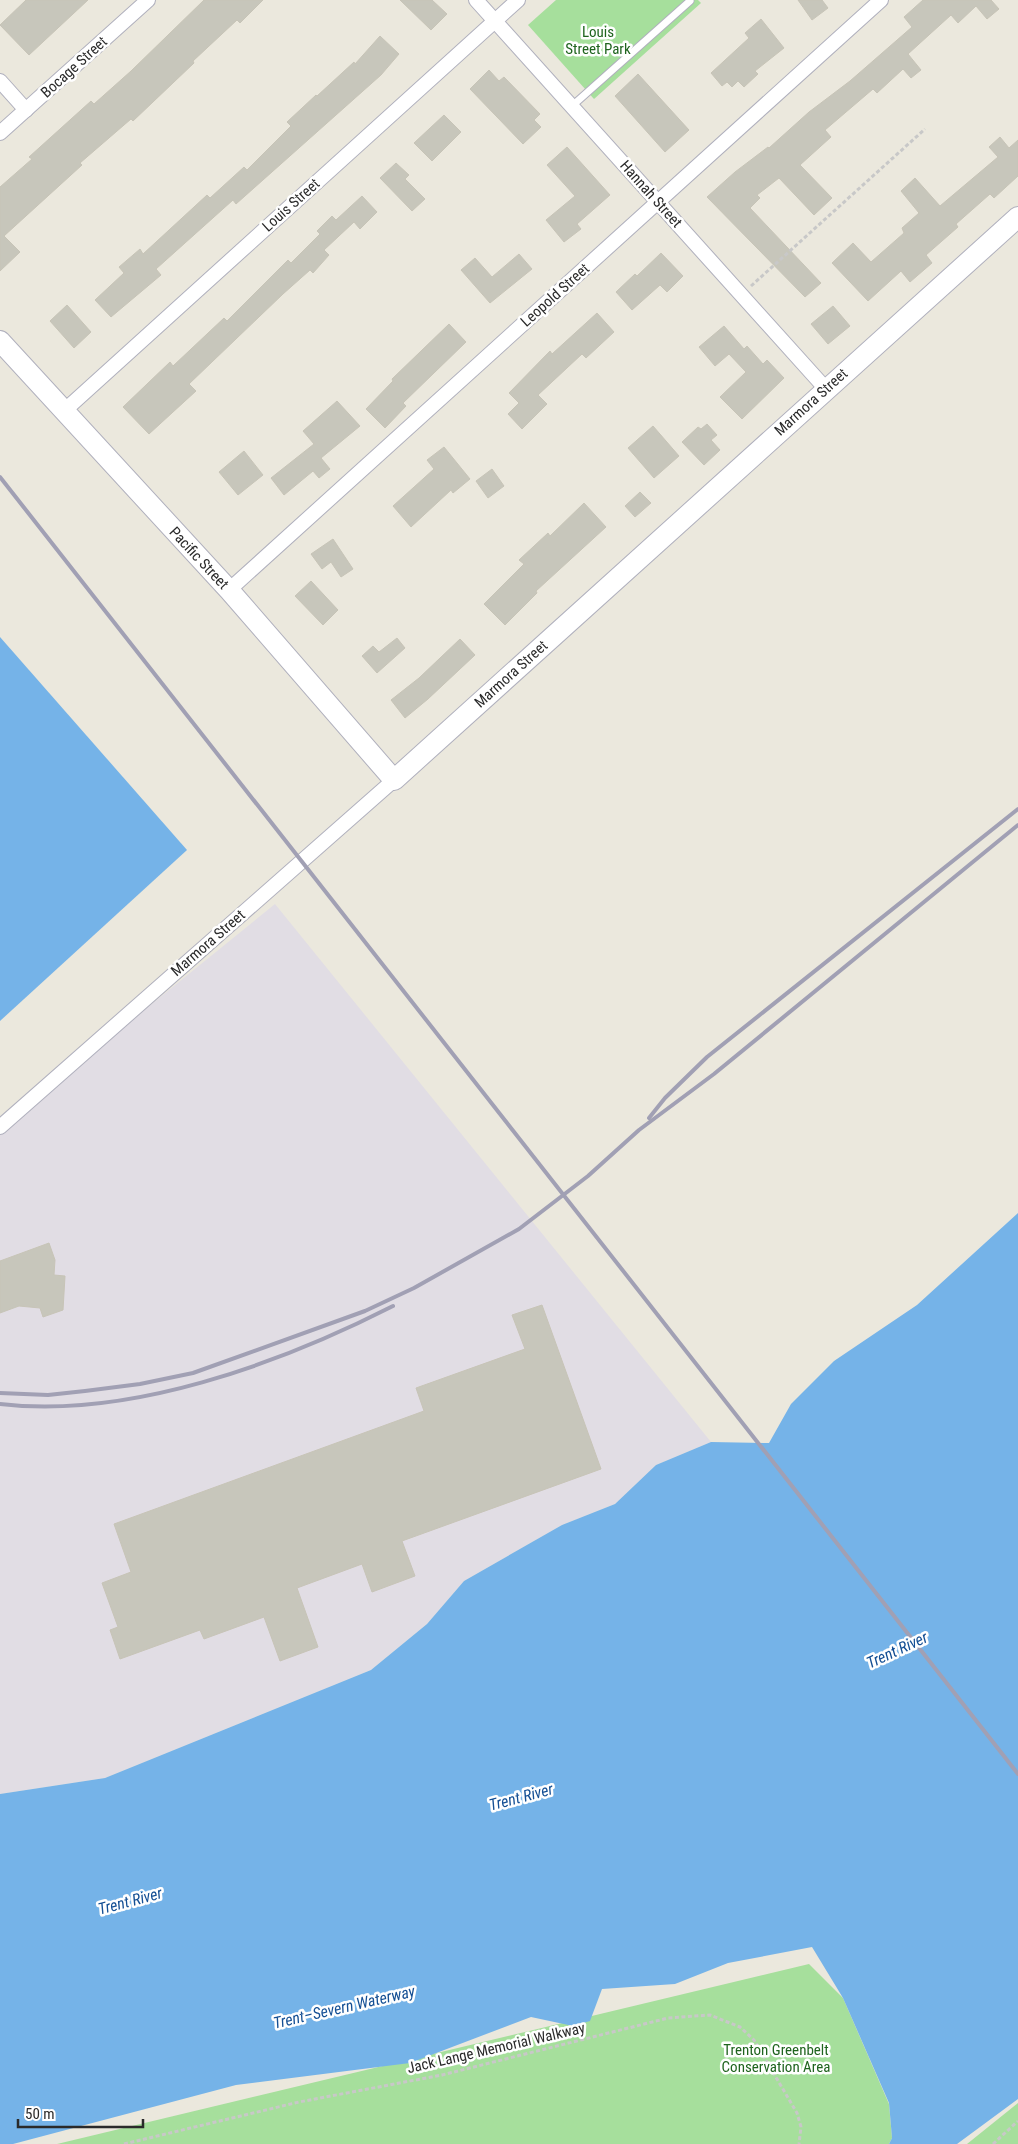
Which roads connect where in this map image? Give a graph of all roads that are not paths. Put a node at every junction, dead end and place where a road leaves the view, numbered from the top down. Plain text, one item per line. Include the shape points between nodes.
1 (148, 0) edge
2 (476, 0) edge
3 (518, 0) edge
4 (881, 0) edge
5 (690, 1) edge
6 (494, 21) junction
7 (0, 81) edge
8 (572, 106) junction
9 (26, 110) junction
10 (0, 133) edge
11 (658, 202) junction
12 (1018, 217) edge
13 (0, 341) edge
14 (826, 390) junction
15 (64, 411) junction
16 (229, 590) junction
17 (394, 780) junction
18 (0, 1126) edge

1 - 9 street, Bocage Street
2 - 6 street, Hannah Street
3 - 6 street, Louis Street
4 - 11 street, Leopold Street
5 - 8 lane
6 - 8 street, Hannah Street
6 - 15 street, Louis Street
7 - 9 street
8 - 11 street, Hannah Street
9 - 10 street, Bocage Street
11 - 14 street, Hannah Street
11 - 16 street, Leopold Street
12 - 14 street, Marmora Street
13 - 15 street, Pacific Street
14 - 17 street, Marmora Street
15 - 16 street, Pacific Street
16 - 17 street, Pacific Street
17 - 18 street, Marmora Street

